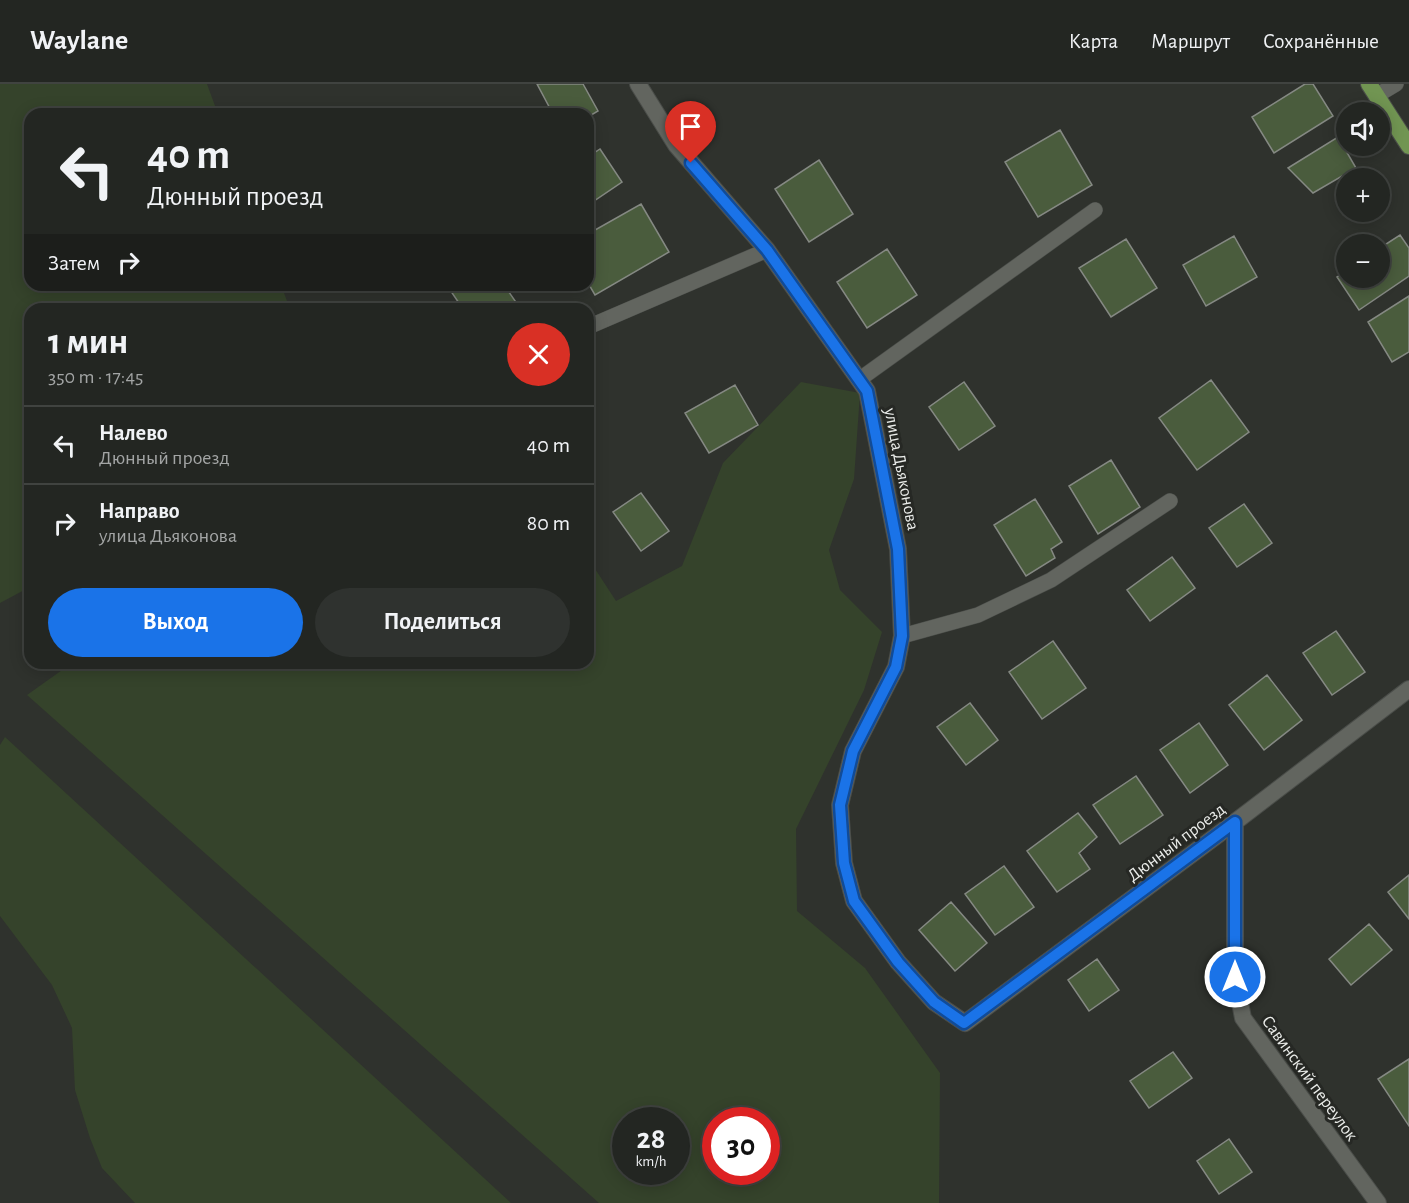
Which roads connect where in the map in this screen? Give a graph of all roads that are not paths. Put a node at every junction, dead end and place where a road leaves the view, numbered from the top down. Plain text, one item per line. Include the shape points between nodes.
1 (638, 84) edge
2 (1396, 84) edge
3 (1372, 90) edge
4 (1409, 146) edge
5 (1095, 210) dead end
6 (767, 250) junction
7 (594, 324) edge
8 (860, 380) junction
9 (1170, 501) dead end
10 (902, 636) junction
11 (1409, 689) edge
12 (1235, 822) junction
13 (964, 1023) joint
14 (1378, 1203) edge

1 - 6 street, улица Дьяконова via 676,145
2 - 3 lane
3 - 4 main road
5 - 8 lane
6 - 7 lane
6 - 8 street, улица Дьяконова
8 - 10 street, улица Дьяконова via 867,391 898,549
9 - 10 lane via 1050,580 978,615
10 - 13 street, улица Дьяконова via 896,667 853,751 840,805 844,863 854,901 898,962 934,1002
11 - 12 street, Дюнный проезд
12 - 13 street, Дюнный проезд
12 - 14 street, Савинский переулок via 1235,977 1243,1018

